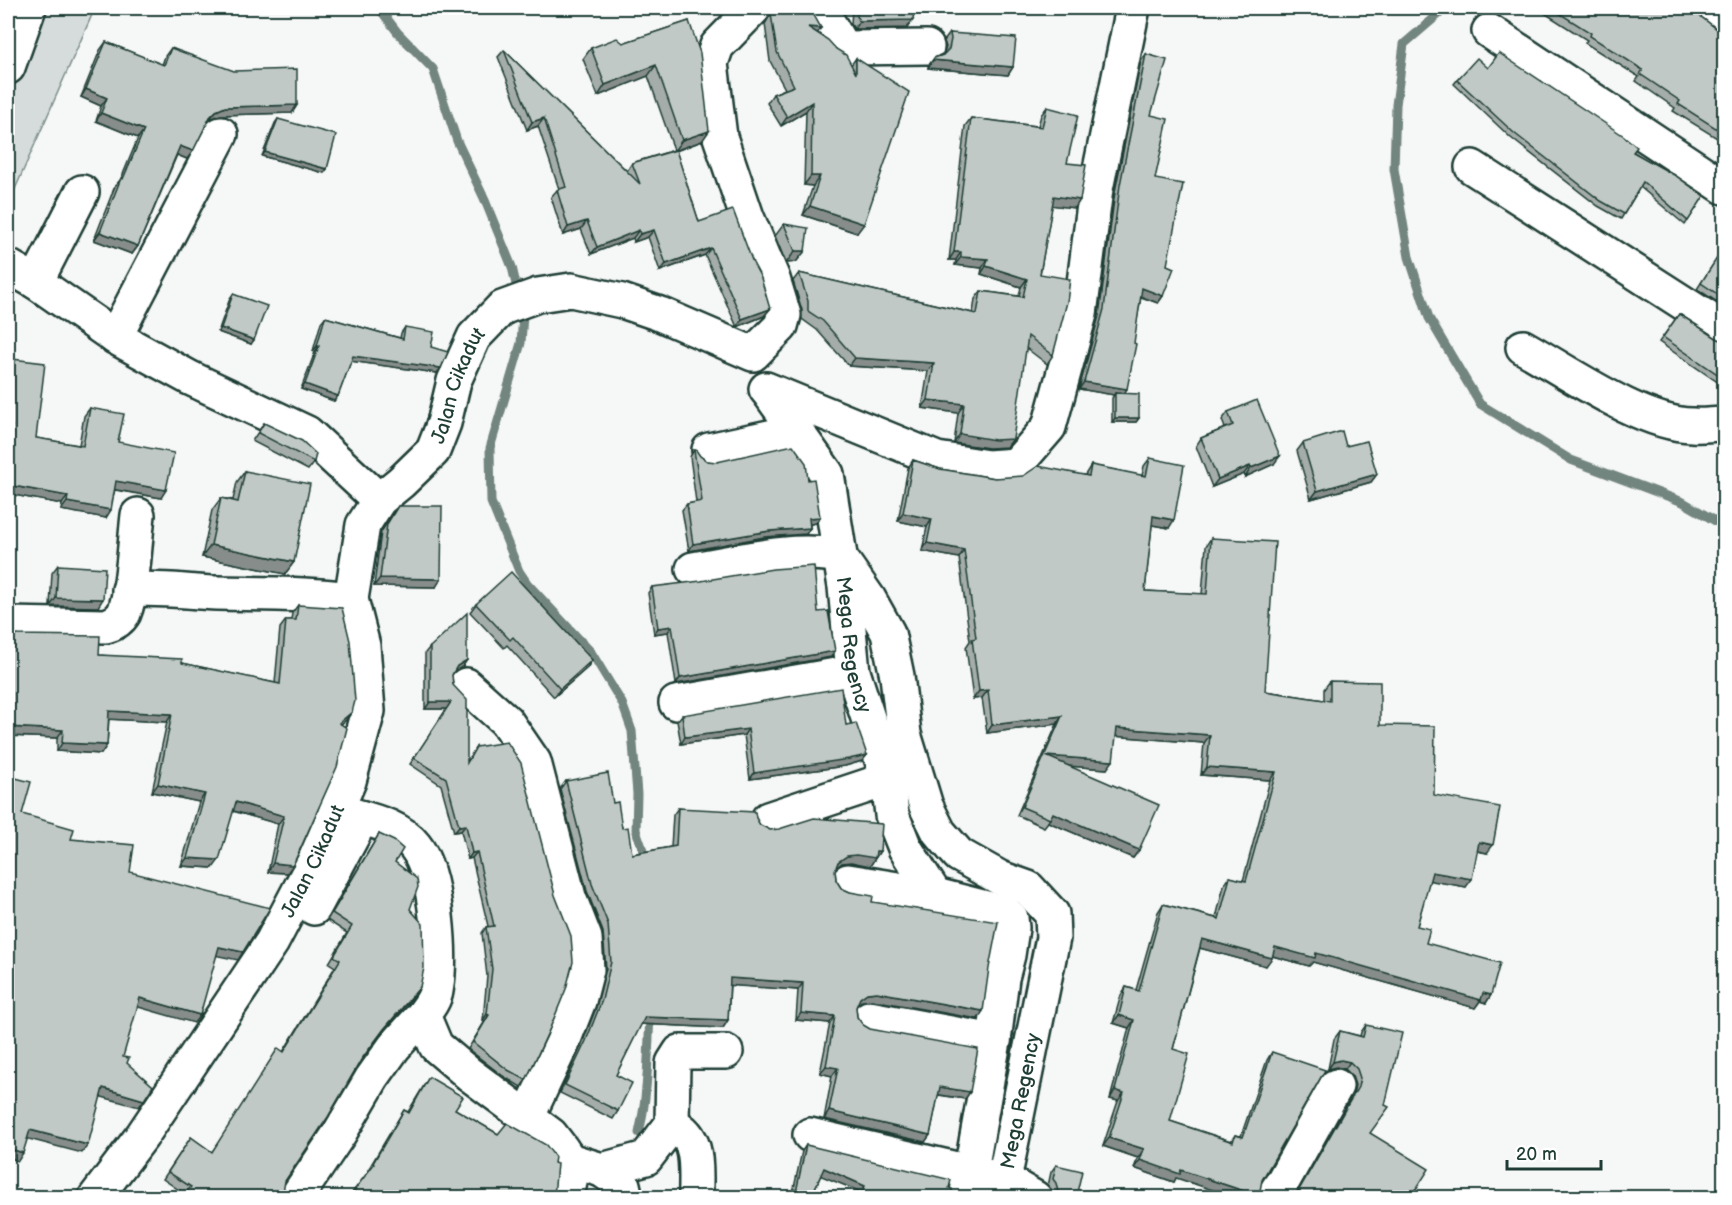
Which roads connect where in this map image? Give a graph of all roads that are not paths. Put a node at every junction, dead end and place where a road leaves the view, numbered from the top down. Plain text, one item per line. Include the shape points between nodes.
1 (29, 8) edge
2 (754, 8) edge
3 (820, 8) edge
4 (1133, 8) edge
5 (1707, 8) edge
6 (1725, 21) edge
7 (1489, 30) dead end
8 (927, 47) dead end
9 (8, 67) edge
10 (221, 134) dead end
11 (1472, 167) dead end
12 (1725, 187) edge
13 (82, 192) dead end
14 (22, 274) edge
15 (1725, 329) edge
16 (115, 337) junction
17 (1523, 346) dead end
18 (753, 354) junction
19 (767, 390) junction
20 (1725, 423) edge
21 (797, 431) junction
22 (709, 450) dead end
23 (379, 500) junction
24 (138, 515) dead end
25 (840, 556) junction
26 (693, 569) dead end
27 (129, 590) junction
28 (351, 599) junction
29 (8, 624) edge
30 (853, 672) junction
31 (466, 685) dead end
32 (676, 702) dead end
33 (888, 779) junction
34 (349, 814) junction
35 (768, 819) dead end
36 (848, 881) dead end
37 (935, 895) junction
38 (423, 1015) junction
39 (869, 1018) dead end
40 (994, 1041) junction
41 (726, 1052) dead end
42 (1335, 1086) dead end
43 (528, 1116) junction
44 (672, 1124) junction
45 (810, 1135) dead end
46 (569, 1160) junction
47 (602, 1170) junction
48 (1004, 1180) junction
49 (969, 1185) edge
50 (95, 1197) edge
51 (119, 1197) edge
52 (296, 1197) edge
53 (567, 1197) edge
54 (626, 1197) edge
55 (696, 1197) edge
56 (1035, 1197) edge
57 (1272, 1197) edge

1 - 9 street
2 - 18 street via 717,46 711,63 720,137 784,315 781,326
3 - 8 street via 840,43 847,48
4 - 19 street via 1096,189 1080,314 1049,427 1027,454 1016,465 988,467 937,459
5 - 6 street
7 - 12 street
10 - 16 street
11 - 15 street
13 - 14 street
14 - 16 street
16 - 23 street via 190,378 307,433
17 - 20 street via 1632,409 1658,419 1690,426
18 - 19 street, Mega Regency via 759,378
18 - 23 street, Jalan Cikadut via 660,314 571,290 538,295 502,308 474,337 454,381 433,451
19 - 21 street, Mega Regency
21 - 22 street
21 - 25 street, Mega Regency via 827,474
23 - 28 street, Jalan Cikadut via 363,525
24 - 27 street
25 - 26 street via 789,552
25 - 30 street, Mega Regency
25 - 48 street, Mega Regency via 888,633 904,734 926,806 939,832 959,855 1000,878 1028,888 1052,914 1053,938
27 - 28 street via 158,588
27 - 29 street via 123,614 114,624
28 - 34 street, Jalan Cikadut via 363,646 368,711 349,781
30 - 32 street
30 - 33 street, Mega Regency
31 - 43 street via 506,722 534,762 569,897 585,938 587,970 579,1001
33 - 35 street
33 - 37 street, Mega Regency via 892,815 905,848
34 - 38 street via 394,828 416,846 427,869 439,956 436,994
34 - 50 street, Jalan Cikadut via 314,862 272,942 142,1136
34 - 51 street via 291,952 161,1148
36 - 37 street
37 - 40 street, Mega Regency via 1006,913 1011,918
38 - 43 street via 436,1046
38 - 52 street via 372,1078
39 - 40 street
40 - 49 street, Mega Regency
41 - 44 street via 680,1052 673,1063
42 - 57 street
43 - 46 street via 551,1135
44 - 47 street via 646,1158
44 - 55 street via 683,1129 693,1145
45 - 49 street
46 - 47 street
46 - 53 street
47 - 54 street via 623,1185
48 - 49 street, Mega Regency
48 - 56 street

